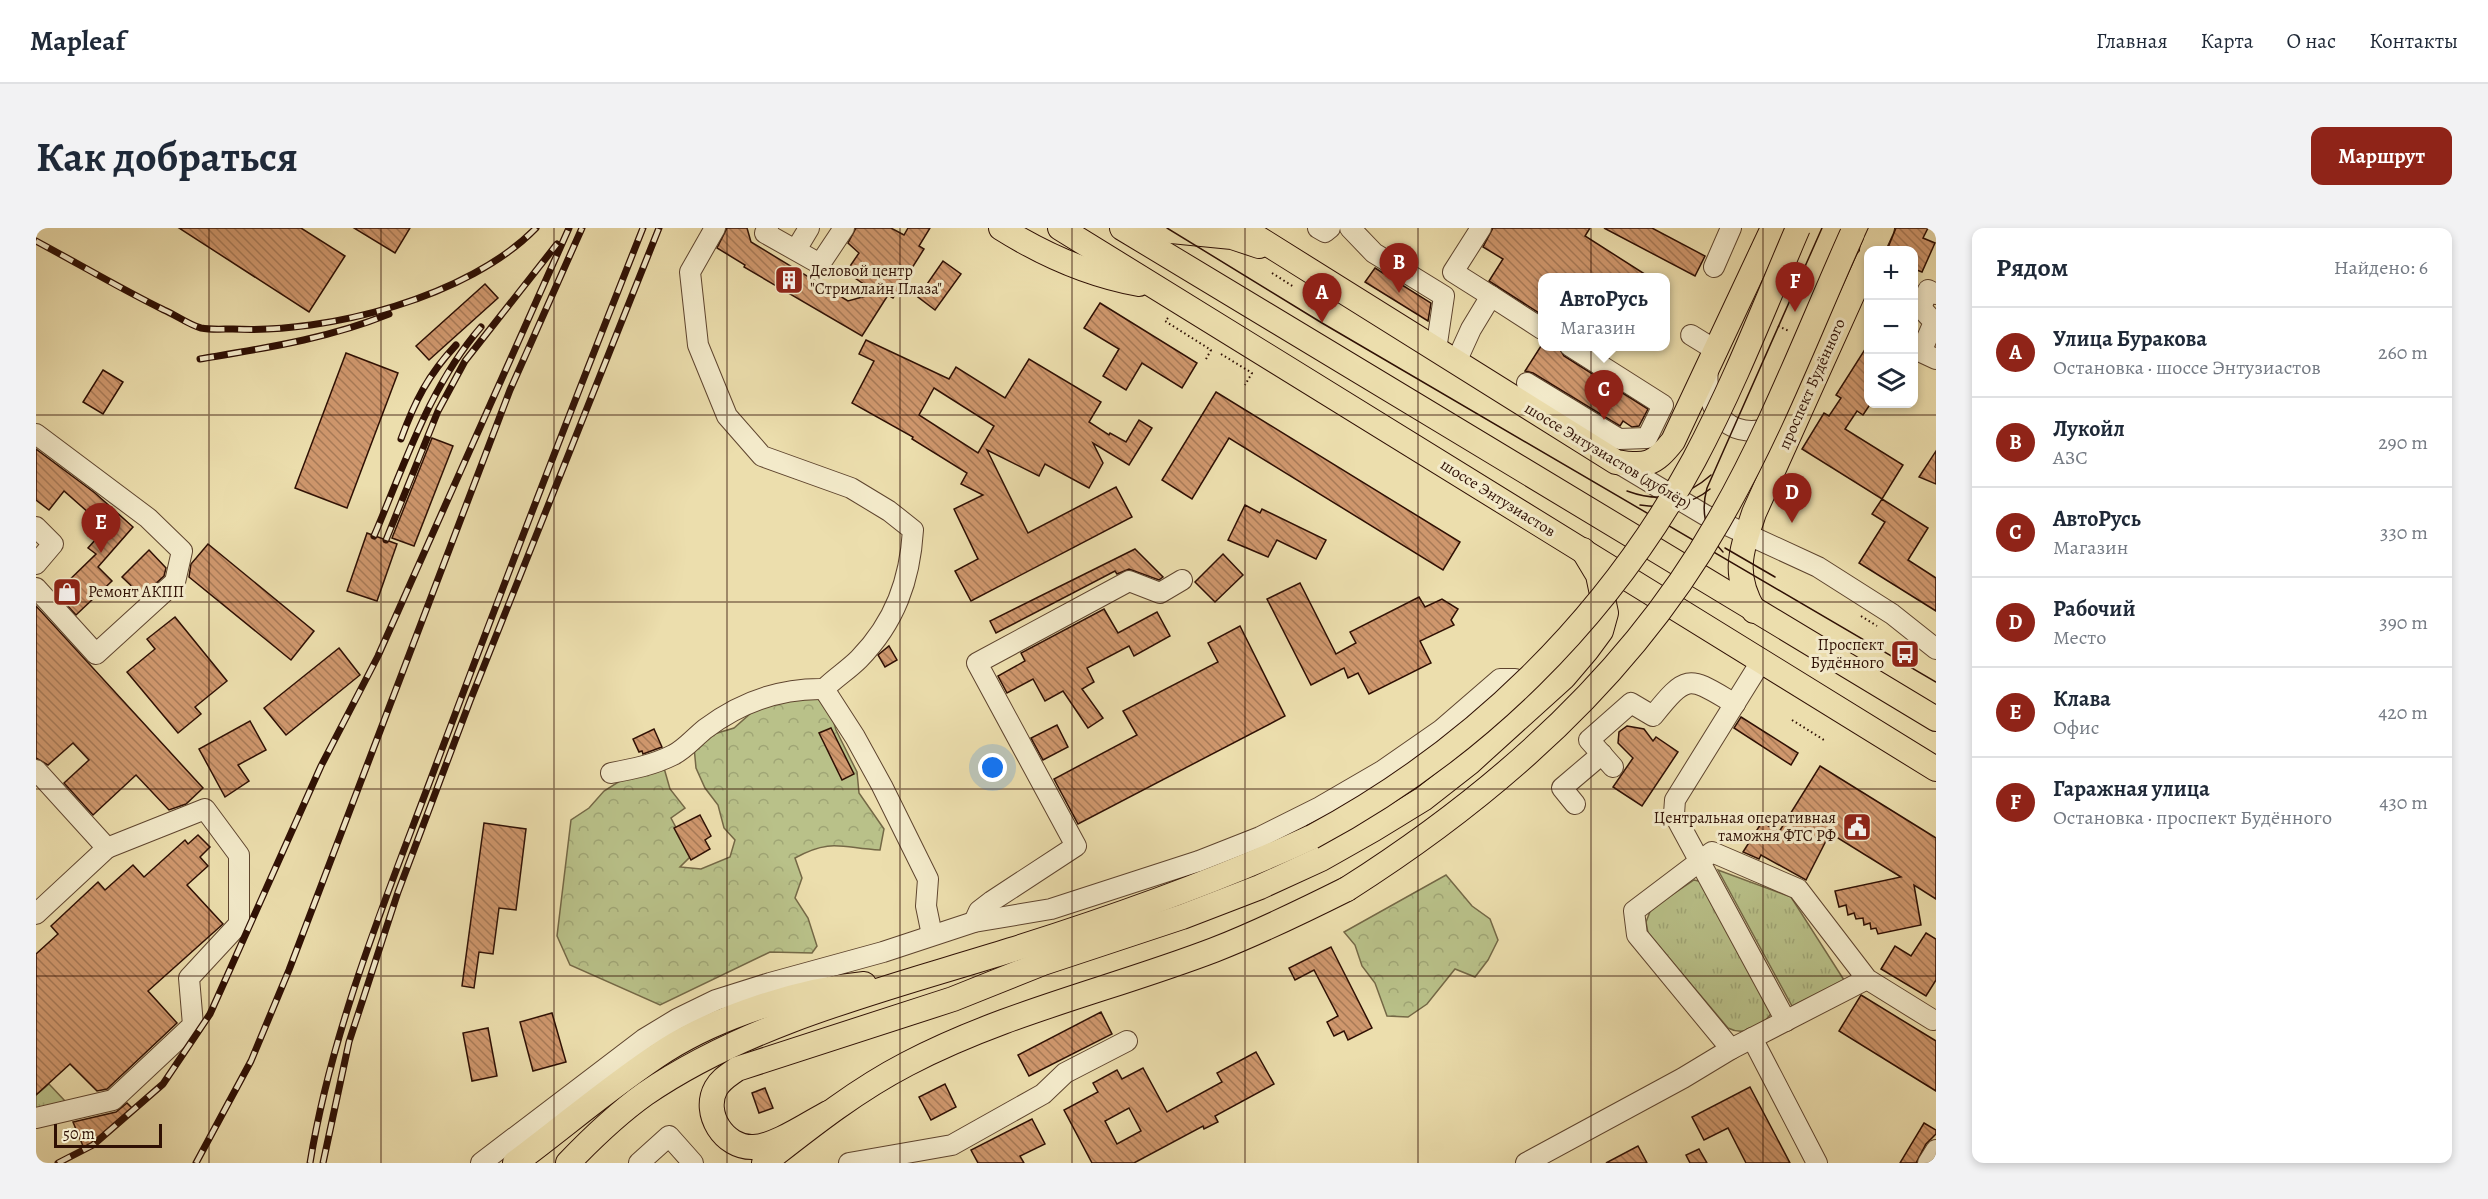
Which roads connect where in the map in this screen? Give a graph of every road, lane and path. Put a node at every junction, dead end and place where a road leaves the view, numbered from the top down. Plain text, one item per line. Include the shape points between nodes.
1 (715, 228) edge
2 (768, 228) edge
3 (809, 228) edge
4 (844, 228) edge
5 (1001, 228) edge
6 (1060, 228) edge
7 (1122, 228) edge
8 (1141, 228) edge
9 (1242, 228) edge
10 (1318, 228) edge
11 (1330, 228) edge
12 (1350, 228) edge
13 (1481, 228) edge
14 (1731, 228) edge
15 (1773, 228) edge
16 (1798, 228) edge
17 (1882, 228) edge
18 (1853, 231) edge
19 (1874, 246) edge
20 (796, 248) dead end
21 (1278, 264) junction
22 (1714, 267) dead end
23 (1154, 286) junction
24 (1294, 287) dead end
25 (1863, 287) edge
26 (1936, 294) edge
27 (1491, 296) junction
28 (1926, 315) edge
29 (1775, 324) dead end
30 (1538, 326) edge
31 (1691, 335) dead end
32 (1797, 335) dead end
33 (1201, 339) dead end
34 (1578, 351) edge
35 (1221, 354) dead end
36 (1446, 356) junction
37 (1936, 359) edge
38 (1713, 360) junction
39 (1205, 361) dead end
40 (1245, 385) dead end
41 (1524, 386) junction
42 (1801, 411) junction
43 (36, 434) edge
44 (1616, 462) junction
45 (36, 527) edge
46 (1747, 535) junction
47 (1582, 550) junction
48 (36, 564) edge
49 (1182, 580) dead end
50 (36, 588) edge
51 (1754, 611) junction
52 (1861, 616) dead end
53 (1885, 631) dead end
54 (1936, 649) edge
55 (1762, 660) junction
56 (824, 689) junction
57 (1541, 698) junction
58 (1734, 704) junction
59 (1792, 720) dead end
60 (1936, 720) edge
61 (1824, 740) dead end
62 (1936, 769) edge
63 (36, 770) edge
64 (611, 773) dead end
65 (1575, 804) dead end
66 (107, 848) junction
67 (1700, 862) junction
68 (36, 914) edge
69 (1182, 917) junction
70 (974, 922) junction
71 (932, 935) junction
72 (1013, 950) junction
73 (916, 979) junction
74 (1867, 979) junction
75 (1933, 1020) dead end
76 (1786, 1021) junction
77 (1752, 1038) junction
78 (1127, 1041) dead end
79 (1731, 1049) junction
80 (828, 1113) junction
81 (36, 1118) edge
82 (1936, 1150) edge
83 (1558, 1155) edge
84 (481, 1163) edge
85 (515, 1163) edge
86 (568, 1163) edge
87 (639, 1163) edge
88 (693, 1163) edge
89 (764, 1163) edge
90 (849, 1163) edge
91 (1526, 1163) edge
92 (1817, 1163) edge
93 (1928, 1163) edge

1 - 56 street via 690,272 698,345 727,416 762,456 851,488 890,511 912,530 911,562 888,623 859,659
2 - 4 street via 765,233 820,264
3 - 20 street
5 - 23 main road via 1078,268
6 - 23 main road, шоссе Энтузиастов
7 - 51 main road
8 - 21 main road via 1232,237
9 - 21 main road
10 - 11 street via 1325,232
12 - 36 street via 1374,253 1444,296
13 - 27 street via 1454,272
14 - 22 street
15 - 38 main road
16 - 72 main road, bridge via 1694,460 1628,564 1568,639 1516,691 1452,746 1364,809 1312,837 1235,872
17 - 19 main road
18 - 80 main road, bridge via 1718,524 1673,593 1627,653 1538,746 1461,812 1347,889 1214,950 971,1035 906,1065
21 - 24 path
21 - 36 main road, шоссе Энтузиастов (дублёр)
23 - 47 main road, шоссе Энтузиастов
25 - 42 main road, проспект Будённого
26 - 28 street via 1928,290
27 - 30 street
27 - 36 street via 1471,328
28 - 37 street via 1922,352
29 - 32 path
31 - 38 street
33 - 39 path via 1167,317 1165,321 1211,350
34 - 41 street via 1663,405 1647,438 1619,439
35 - 40 path via 1252,373
36 - 41 main road, шоссе Энтузиастов (дублёр)
38 - 42 street via 1706,386 1711,404 1734,427 1765,429
38 - 44 main road via 1673,441 1661,456 1649,464
41 - 44 main road, шоссе Энтузиастов (дублёр)
42 - 46 main road, проспект Будённого
43 - 50 street via 148,518 182,551 175,582 96,654
44 - 46 street, шоссе Энтузиастов (дублёр) via 1704,515
45 - 48 street via 52,544
46 - 51 main road, проспект Будённого via 1739,567 1743,592
46 - 54 street, шоссе Энтузиастов (дублёр) via 1818,567 1858,591
47 - 55 main road, шоссе Энтузиастов
47 - 57 main road via 1598,574 1606,613 1601,631
49 - 70 street via 1160,593 1129,581 977,663 1076,846 992,901 979,911
51 - 60 main road
52 - 53 path
55 - 58 street
55 - 62 main road, шоссе Энтузиастов
56 - 64 street via 798,688 766,694 713,723 676,754
56 - 71 street via 882,786 928,879 926,906
57 - 69 main road via 1469,764 1374,829 1301,868
57 - 70 street via 1515,679 1500,680 1441,730 1382,771 1260,837 1051,909
58 - 65 street via 1693,682 1682,684 1653,716 1632,703 1589,740 1607,760 1562,788
58 - 67 street via 1675,800 1674,814
59 - 61 path
63 - 66 street
66 - 68 street
66 - 81 street via 205,808 239,855 239,924 189,978 193,1025 113,1100
67 - 74 street via 1712,852 1798,889
67 - 76 street
67 - 79 street via 1634,911 1637,935
69 - 72 main road
69 - 80 main road via 1043,963 953,999 737,1070 722,1079 713,1100 718,1128 737,1144 753,1147 774,1141
70 - 71 street
71 - 84 street via 770,982 716,1000 677,1019 609,1065
72 - 73 main road
73 - 85 main road via 835,987 743,1014 699,1032 666,1050
73 - 86 main road via 825,1008 699,1063 646,1094 602,1128
74 - 75 street
74 - 76 street
76 - 77 street
77 - 79 street
77 - 92 street
78 - 90 street via 1065,1073 1043,1094 952,1145
79 - 83 street
80 - 89 main road
82 - 93 street
83 - 91 street
87 - 88 street via 669,1136

